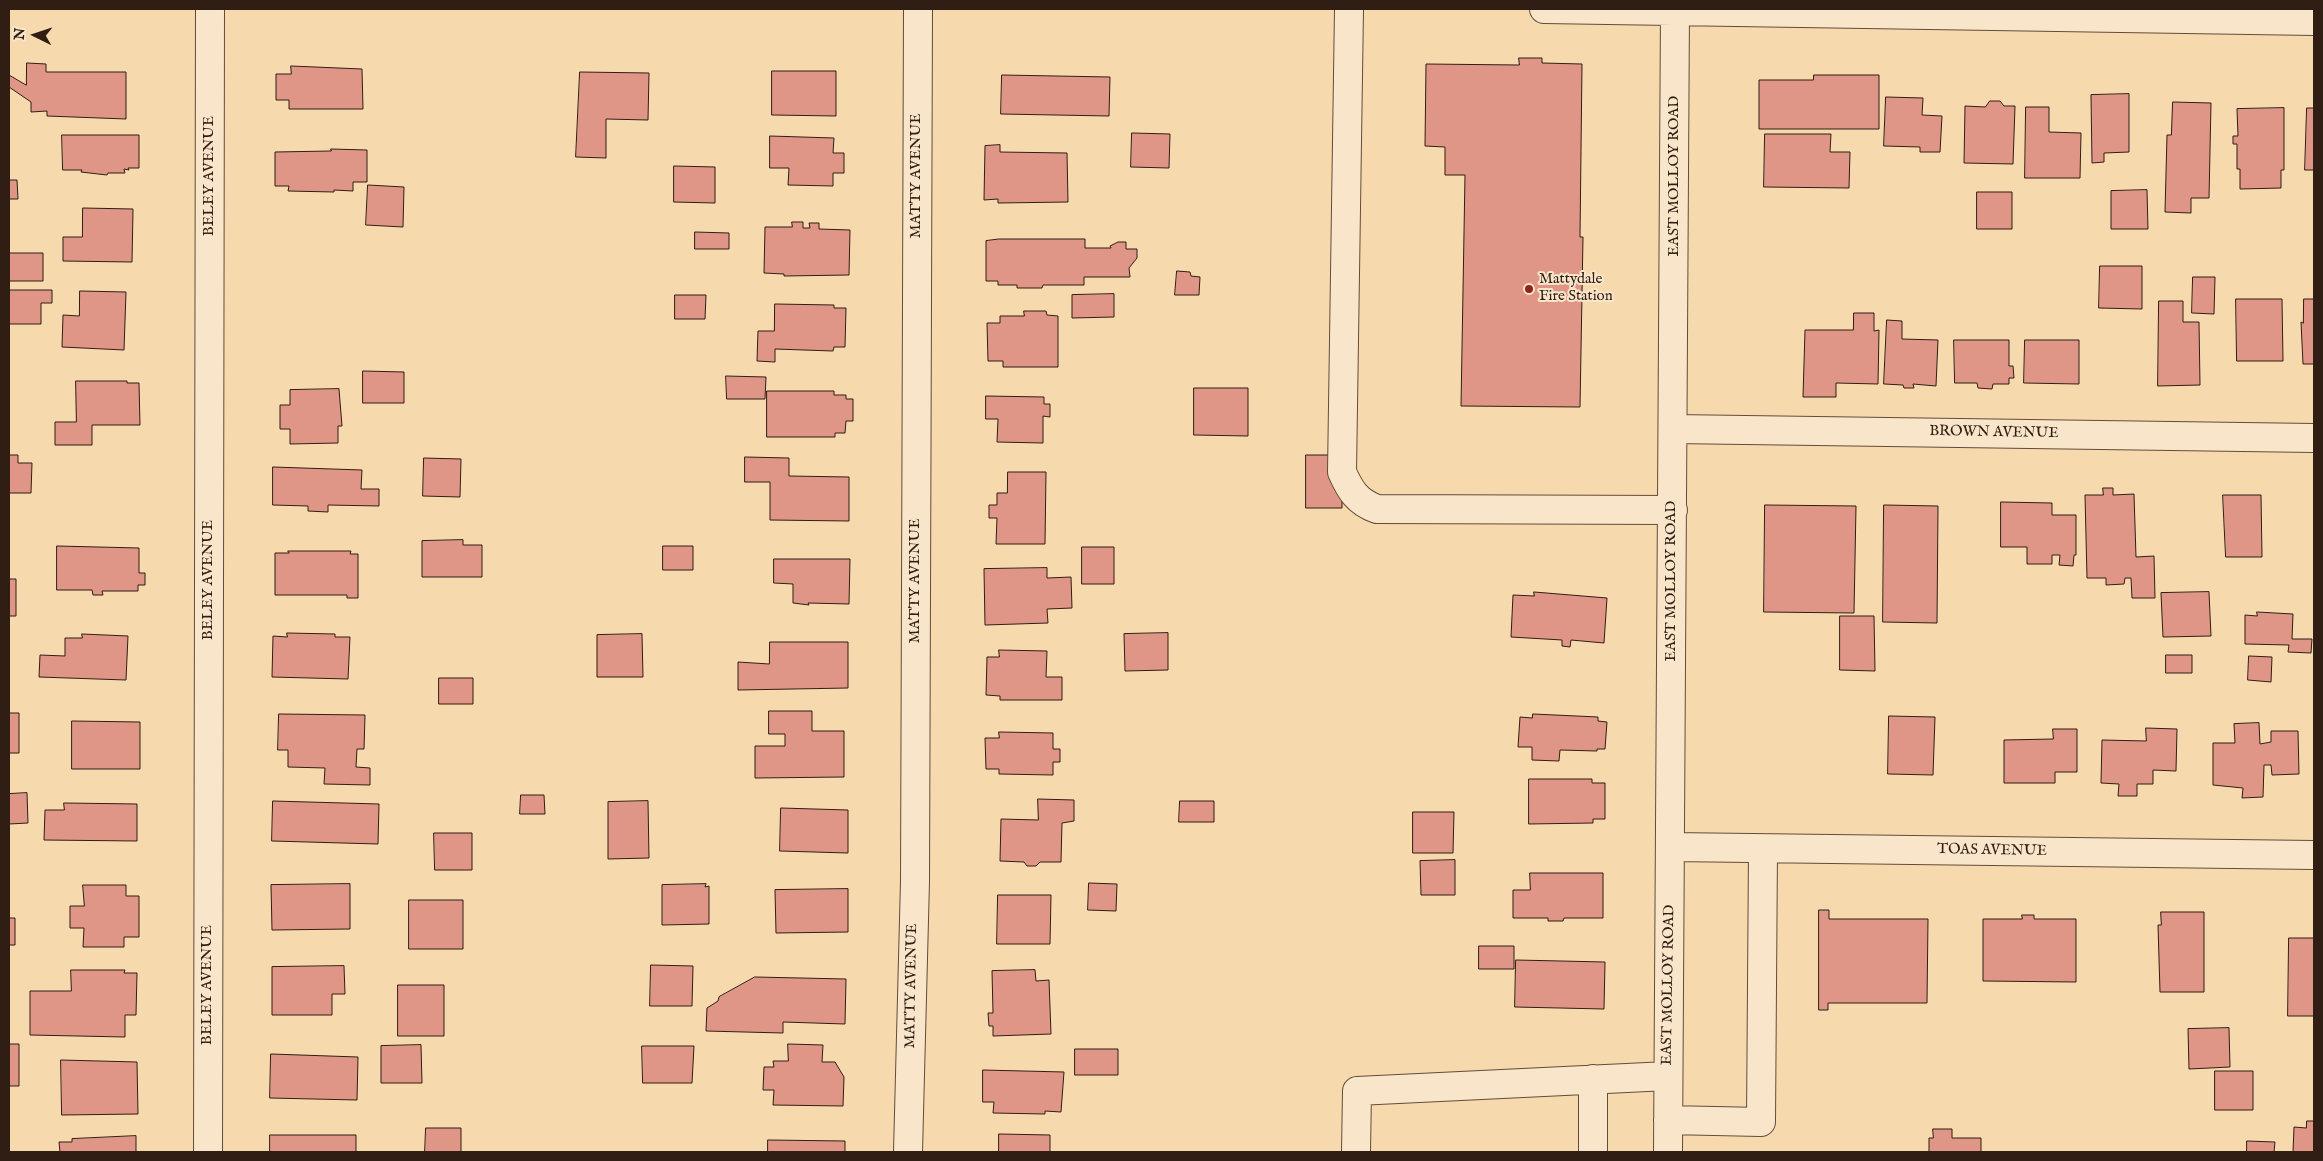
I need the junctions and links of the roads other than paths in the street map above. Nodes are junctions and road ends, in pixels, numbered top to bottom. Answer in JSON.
{"nodes":[{"id":1,"x":210,"y":9,"type":"edge"},
{"id":2,"x":918,"y":9,"type":"edge"},
{"id":3,"x":1349,"y":9,"type":"edge"},
{"id":4,"x":1544,"y":9,"type":"edge"},
{"id":5,"x":1675,"y":10,"type":"edge"},
{"id":6,"x":2314,"y":21,"type":"edge"},
{"id":7,"x":1674,"y":429,"type":"junction"},
{"id":8,"x":2314,"y":438,"type":"edge"},
{"id":9,"x":1673,"y":510,"type":"junction"},
{"id":10,"x":1671,"y":847,"type":"junction"},
{"id":11,"x":1764,"y":848,"type":"junction"},
{"id":12,"x":2314,"y":855,"type":"edge"},
{"id":13,"x":1668,"y":1076,"type":"junction"},
{"id":14,"x":1593,"y":1079,"type":"junction"},
{"id":15,"x":1668,"y":1120,"type":"junction"},
{"id":16,"x":208,"y":1152,"type":"edge"},
{"id":17,"x":908,"y":1152,"type":"edge"},
{"id":18,"x":1356,"y":1152,"type":"edge"},
{"id":19,"x":1593,"y":1152,"type":"edge"},
{"id":20,"x":1668,"y":1152,"type":"edge"}],
"edges":[{"from":1,"to":16,"type":"street","name":"BELEY AVENUE"},
{"from":2,"to":17,"type":"street","name":"MATTY AVENUE"},
{"from":3,"to":9,"type":"street"},
{"from":4,"to":5,"type":"street"},
{"from":5,"to":6,"type":"street"},
{"from":5,"to":7,"type":"street","name":"EAST MOLLOY ROAD"},
{"from":7,"to":8,"type":"street","name":"BROWN AVENUE"},
{"from":7,"to":9,"type":"street","name":"EAST MOLLOY ROAD"},
{"from":9,"to":10,"type":"street","name":"EAST MOLLOY ROAD"},
{"from":10,"to":11,"type":"street","name":"TOAS AVENUE"},
{"from":10,"to":13,"type":"street","name":"EAST MOLLOY ROAD"},
{"from":11,"to":12,"type":"street","name":"TOAS AVENUE"},
{"from":11,"to":15,"type":"street"},
{"from":13,"to":14,"type":"street"},
{"from":13,"to":15,"type":"street","name":"EAST MOLLOY ROAD"},
{"from":14,"to":18,"type":"street"},
{"from":14,"to":19,"type":"street"},
{"from":15,"to":20,"type":"street","name":"EAST MOLLOY ROAD"}]}
